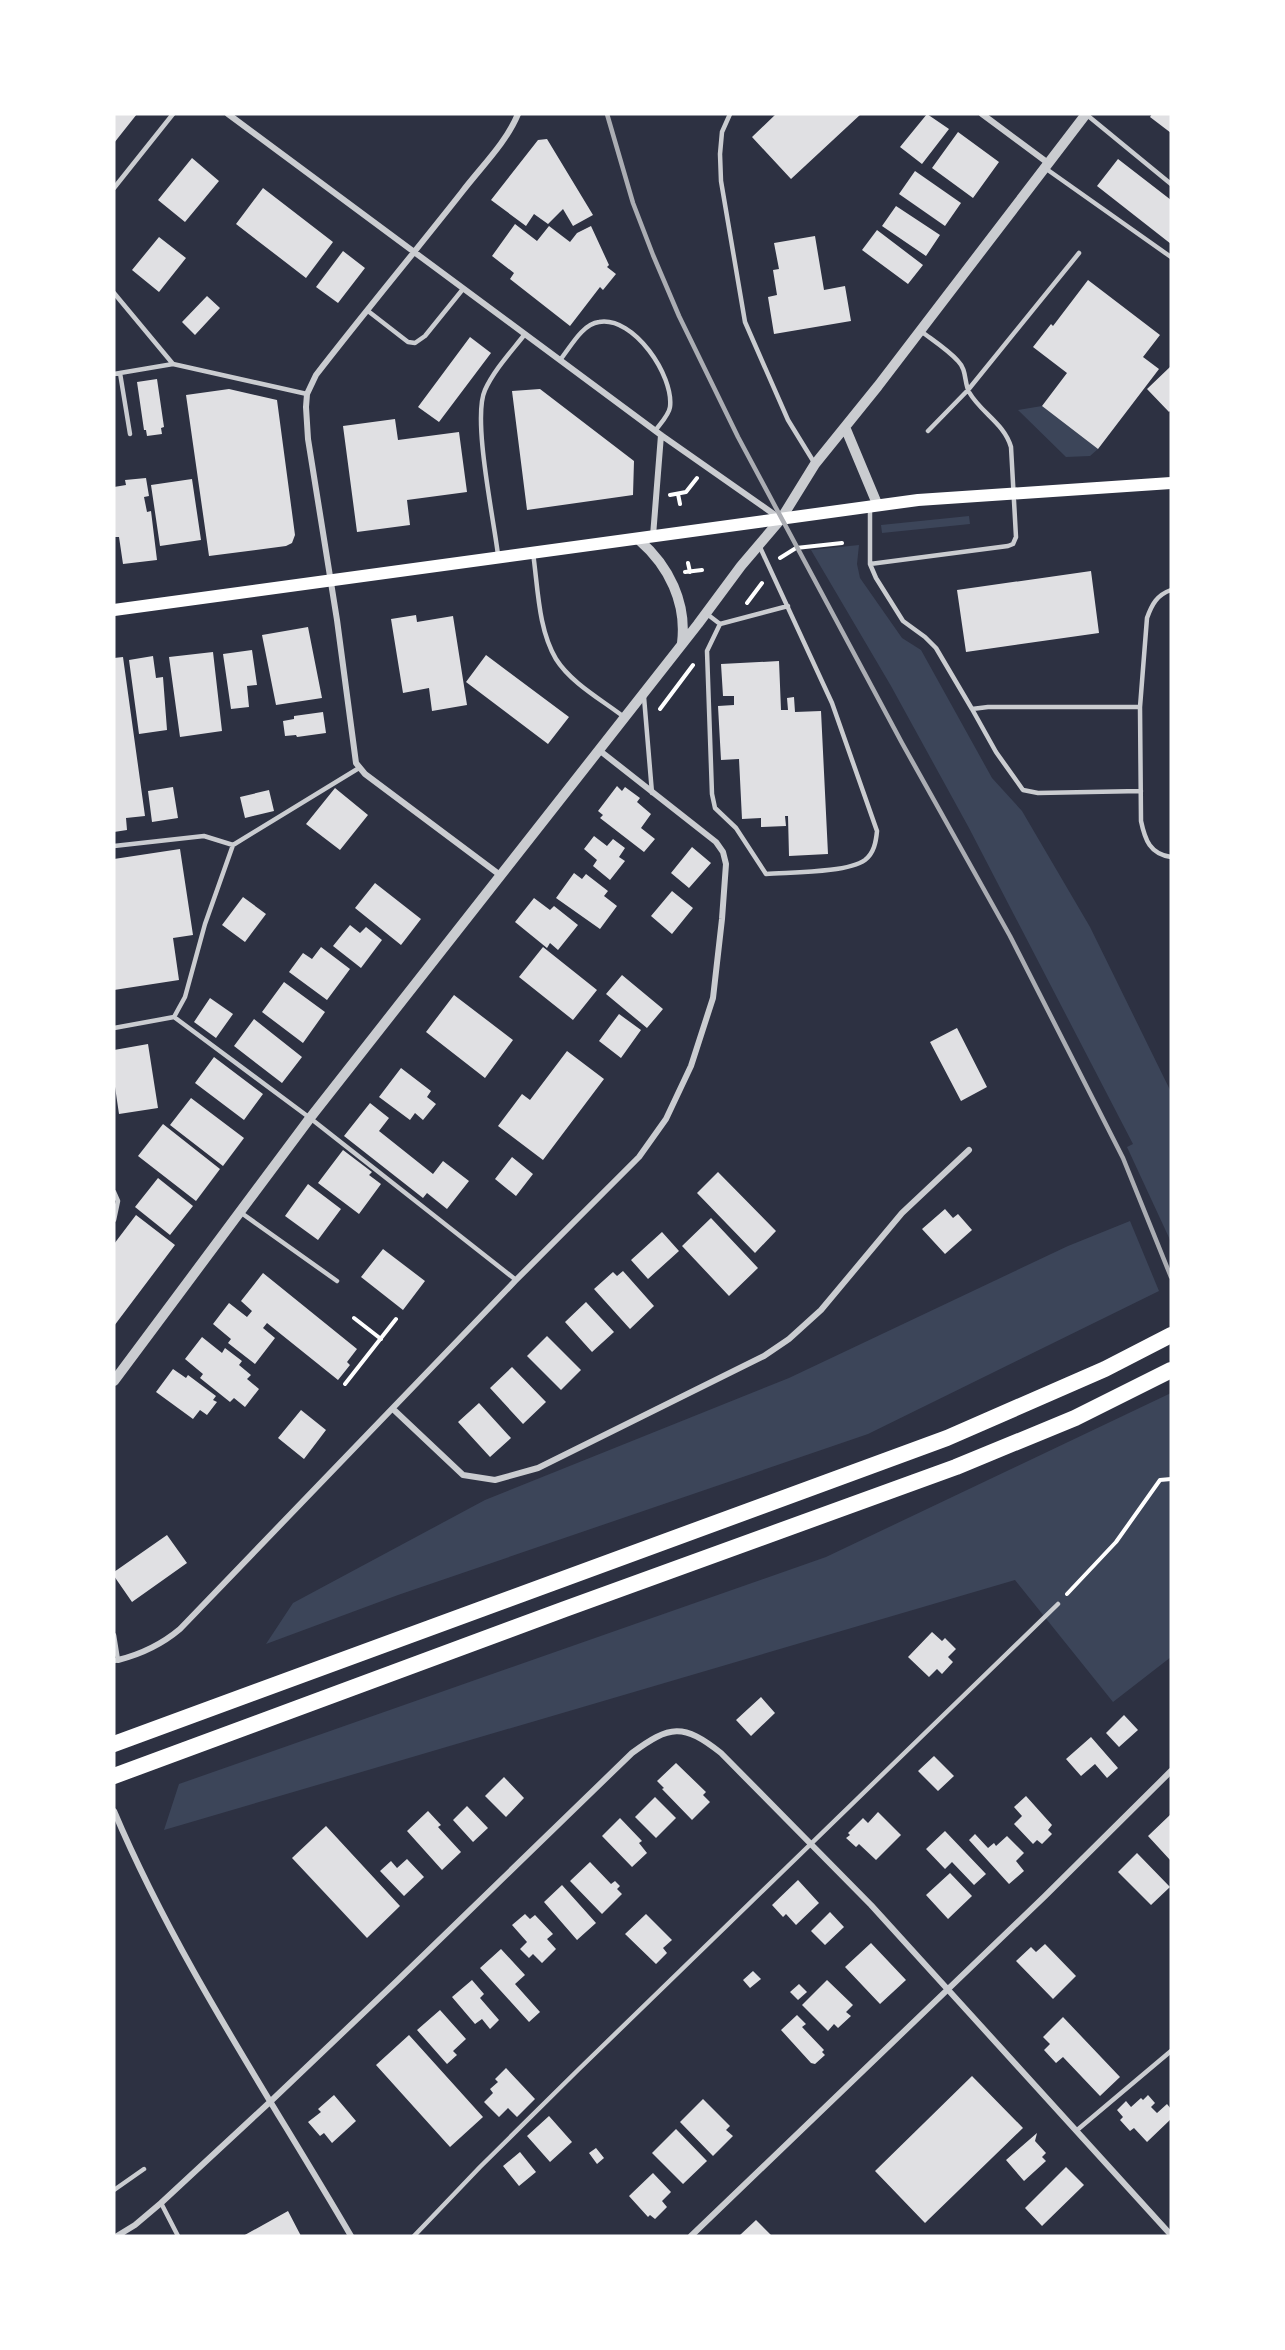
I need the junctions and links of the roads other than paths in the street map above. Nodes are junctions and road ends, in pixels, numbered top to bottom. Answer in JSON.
{"nodes":[{"id":1,"x":173,"y":114,"type":"edge"},
{"id":2,"x":228,"y":114,"type":"edge"},
{"id":3,"x":518,"y":114,"type":"edge"},
{"id":4,"x":730,"y":114,"type":"edge"},
{"id":5,"x":982,"y":114,"type":"edge"},
{"id":6,"x":1086,"y":114,"type":"edge"},
{"id":7,"x":1047,"y":165,"type":"junction"},
{"id":8,"x":1171,"y":184,"type":"edge"},
{"id":9,"x":114,"y":188,"type":"edge"},
{"id":10,"x":416,"y":253,"type":"junction"},
{"id":11,"x":1078,"y":253,"type":"dead end"},
{"id":12,"x":1171,"y":257,"type":"edge"},
{"id":13,"x":463,"y":289,"type":"junction"},
{"id":14,"x":114,"y":293,"type":"edge"},
{"id":15,"x":368,"y":311,"type":"junction"},
{"id":16,"x":920,"y":330,"type":"junction"},
{"id":17,"x":525,"y":334,"type":"junction"},
{"id":18,"x":560,"y":360,"type":"junction"},
{"id":19,"x":173,"y":364,"type":"junction"},
{"id":20,"x":117,"y":374,"type":"edge"},
{"id":21,"x":968,"y":390,"type":"junction"},
{"id":22,"x":307,"y":394,"type":"junction"},
{"id":23,"x":845,"y":427,"type":"junction"},
{"id":24,"x":928,"y":431,"type":"dead end"},
{"id":25,"x":658,"y":433,"type":"junction"},
{"id":26,"x":130,"y":434,"type":"dead end"},
{"id":27,"x":815,"y":464,"type":"junction"},
{"id":28,"x":1171,"y":483,"type":"edge"},
{"id":29,"x":1014,"y":493,"type":"junction"},
{"id":30,"x":874,"y":506,"type":"junction"},
{"id":31,"x":781,"y":519,"type":"junction"},
{"id":32,"x":653,"y":537,"type":"junction"},
{"id":33,"x":639,"y":540,"type":"junction"},
{"id":34,"x":759,"y":545,"type":"junction"},
{"id":35,"x":533,"y":553,"type":"junction"},
{"id":36,"x":499,"y":558,"type":"junction"},
{"id":37,"x":870,"y":564,"type":"junction"},
{"id":38,"x":331,"y":581,"type":"junction"},
{"id":39,"x":1171,"y":590,"type":"edge"},
{"id":40,"x":788,"y":606,"type":"junction"},
{"id":41,"x":114,"y":610,"type":"edge"},
{"id":42,"x":706,"y":613,"type":"junction"},
{"id":43,"x":720,"y":624,"type":"junction"},
{"id":44,"x":682,"y":644,"type":"junction"},
{"id":45,"x":644,"y":692,"type":"junction"},
{"id":46,"x":1140,"y":707,"type":"junction"},
{"id":47,"x":972,"y":709,"type":"junction"},
{"id":48,"x":624,"y":717,"type":"junction"},
{"id":49,"x":599,"y":750,"type":"junction"},
{"id":50,"x":359,"y":768,"type":"junction"},
{"id":51,"x":1141,"y":792,"type":"junction"},
{"id":52,"x":652,"y":793,"type":"junction"},
{"id":53,"x":233,"y":845,"type":"junction"},
{"id":54,"x":114,"y":846,"type":"edge"},
{"id":55,"x":1171,"y":857,"type":"edge"},
{"id":56,"x":500,"y":875,"type":"junction"},
{"id":57,"x":174,"y":1017,"type":"junction"},
{"id":58,"x":114,"y":1028,"type":"edge"},
{"id":59,"x":310,"y":1118,"type":"junction"},
{"id":60,"x":969,"y":1149,"type":"dead end"},
{"id":61,"x":114,"y":1192,"type":"edge"},
{"id":62,"x":240,"y":1212,"type":"junction"},
{"id":63,"x":114,"y":1220,"type":"edge"},
{"id":64,"x":516,"y":1280,"type":"junction"},
{"id":65,"x":337,"y":1281,"type":"dead end"},
{"id":66,"x":1171,"y":1335,"type":"edge"},
{"id":67,"x":1171,"y":1370,"type":"edge"},
{"id":68,"x":114,"y":1381,"type":"edge"},
{"id":69,"x":393,"y":1409,"type":"junction"},
{"id":70,"x":1058,"y":1604,"type":"road end"},
{"id":71,"x":114,"y":1635,"type":"edge"},
{"id":72,"x":116,"y":1660,"type":"edge"},
{"id":73,"x":114,"y":1744,"type":"edge"},
{"id":74,"x":1171,"y":1772,"type":"edge"},
{"id":75,"x":114,"y":1776,"type":"edge"},
{"id":76,"x":114,"y":1811,"type":"edge"},
{"id":77,"x":812,"y":1844,"type":"junction"},
{"id":78,"x":946,"y":1990,"type":"junction"},
{"id":79,"x":1171,"y":2051,"type":"edge"},
{"id":80,"x":271,"y":2101,"type":"junction"},
{"id":81,"x":1076,"y":2131,"type":"junction"},
{"id":82,"x":144,"y":2169,"type":"dead end"},
{"id":83,"x":114,"y":2190,"type":"edge"},
{"id":84,"x":161,"y":2203,"type":"junction"},
{"id":85,"x":1171,"y":2235,"type":"edge"},
{"id":86,"x":117,"y":2236,"type":"edge"},
{"id":87,"x":178,"y":2236,"type":"edge"},
{"id":88,"x":351,"y":2236,"type":"edge"},
{"id":89,"x":414,"y":2236,"type":"edge"},
{"id":90,"x":691,"y":2236,"type":"edge"}],
"edges":[{"from":1,"to":9,"type":"lane"},
{"from":2,"to":10,"type":"street"},
{"from":3,"to":10,"type":"street"},
{"from":4,"to":27,"type":"lane"},
{"from":5,"to":7,"type":"street"},
{"from":6,"to":7,"type":"street"},
{"from":6,"to":8,"type":"lane"},
{"from":7,"to":12,"type":"lane"},
{"from":7,"to":16,"type":"street"},
{"from":10,"to":13,"type":"street"},
{"from":10,"to":15,"type":"street"},
{"from":11,"to":21,"type":"lane"},
{"from":13,"to":15,"type":"lane"},
{"from":13,"to":17,"type":"street"},
{"from":14,"to":19,"type":"lane"},
{"from":15,"to":22,"type":"street"},
{"from":16,"to":21,"type":"lane"},
{"from":16,"to":23,"type":"street"},
{"from":17,"to":18,"type":"street"},
{"from":17,"to":36,"type":"lane"},
{"from":18,"to":25,"type":"street"},
{"from":18,"to":25,"type":"lane"},
{"from":19,"to":20,"type":"lane"},
{"from":19,"to":22,"type":"lane"},
{"from":20,"to":26,"type":"lane"},
{"from":21,"to":24,"type":"lane"},
{"from":21,"to":29,"type":"lane"},
{"from":22,"to":38,"type":"street"},
{"from":23,"to":27,"type":"street"},
{"from":23,"to":30,"type":"street"},
{"from":25,"to":31,"type":"street"},
{"from":25,"to":32,"type":"street"},
{"from":27,"to":31,"type":"street"},
{"from":28,"to":29,"type":"main road"},
{"from":29,"to":30,"type":"main road"},
{"from":29,"to":37,"type":"lane"},
{"from":30,"to":31,"type":"main road"},
{"from":30,"to":37,"type":"lane"},
{"from":31,"to":32,"type":"main road"},
{"from":31,"to":34,"type":"street"},
{"from":32,"to":33,"type":"main road"},
{"from":33,"to":35,"type":"main road"},
{"from":33,"to":44,"type":"street"},
{"from":34,"to":40,"type":"lane"},
{"from":34,"to":42,"type":"street"},
{"from":35,"to":36,"type":"main road"},
{"from":35,"to":48,"type":"lane"},
{"from":36,"to":38,"type":"main road"},
{"from":37,"to":47,"type":"lane"},
{"from":38,"to":41,"type":"main road"},
{"from":38,"to":50,"type":"street"},
{"from":39,"to":46,"type":"lane"},
{"from":40,"to":43,"type":"lane"},
{"from":40,"to":43,"type":"lane"},
{"from":42,"to":43,"type":"lane"},
{"from":42,"to":44,"type":"street"},
{"from":44,"to":45,"type":"street"},
{"from":45,"to":48,"type":"street"},
{"from":45,"to":52,"type":"lane"},
{"from":46,"to":47,"type":"lane"},
{"from":46,"to":51,"type":"lane"},
{"from":47,"to":51,"type":"lane"},
{"from":48,"to":49,"type":"street"},
{"from":49,"to":52,"type":"street"},
{"from":49,"to":56,"type":"street"},
{"from":50,"to":53,"type":"lane"},
{"from":50,"to":56,"type":"street"},
{"from":51,"to":55,"type":"lane"},
{"from":52,"to":64,"type":"street"},
{"from":53,"to":54,"type":"lane"},
{"from":53,"to":57,"type":"lane"},
{"from":56,"to":59,"type":"street"},
{"from":57,"to":58,"type":"lane"},
{"from":57,"to":59,"type":"lane"},
{"from":59,"to":62,"type":"street"},
{"from":59,"to":64,"type":"lane"},
{"from":60,"to":69,"type":"street"},
{"from":61,"to":63,"type":"lane"},
{"from":62,"to":65,"type":"lane"},
{"from":62,"to":68,"type":"street"},
{"from":64,"to":69,"type":"street"},
{"from":66,"to":73,"type":"highway"},
{"from":67,"to":75,"type":"highway"},
{"from":69,"to":72,"type":"street"},
{"from":70,"to":77,"type":"lane"},
{"from":71,"to":72,"type":"lane"},
{"from":74,"to":78,"type":"street"},
{"from":76,"to":80,"type":"street"},
{"from":77,"to":78,"type":"street"},
{"from":77,"to":80,"type":"street"},
{"from":77,"to":89,"type":"lane"},
{"from":78,"to":81,"type":"street"},
{"from":78,"to":90,"type":"street"},
{"from":79,"to":81,"type":"lane"},
{"from":80,"to":84,"type":"street"},
{"from":80,"to":88,"type":"street"},
{"from":81,"to":85,"type":"street"},
{"from":82,"to":83,"type":"lane"},
{"from":84,"to":86,"type":"street"},
{"from":84,"to":87,"type":"lane"}]}
